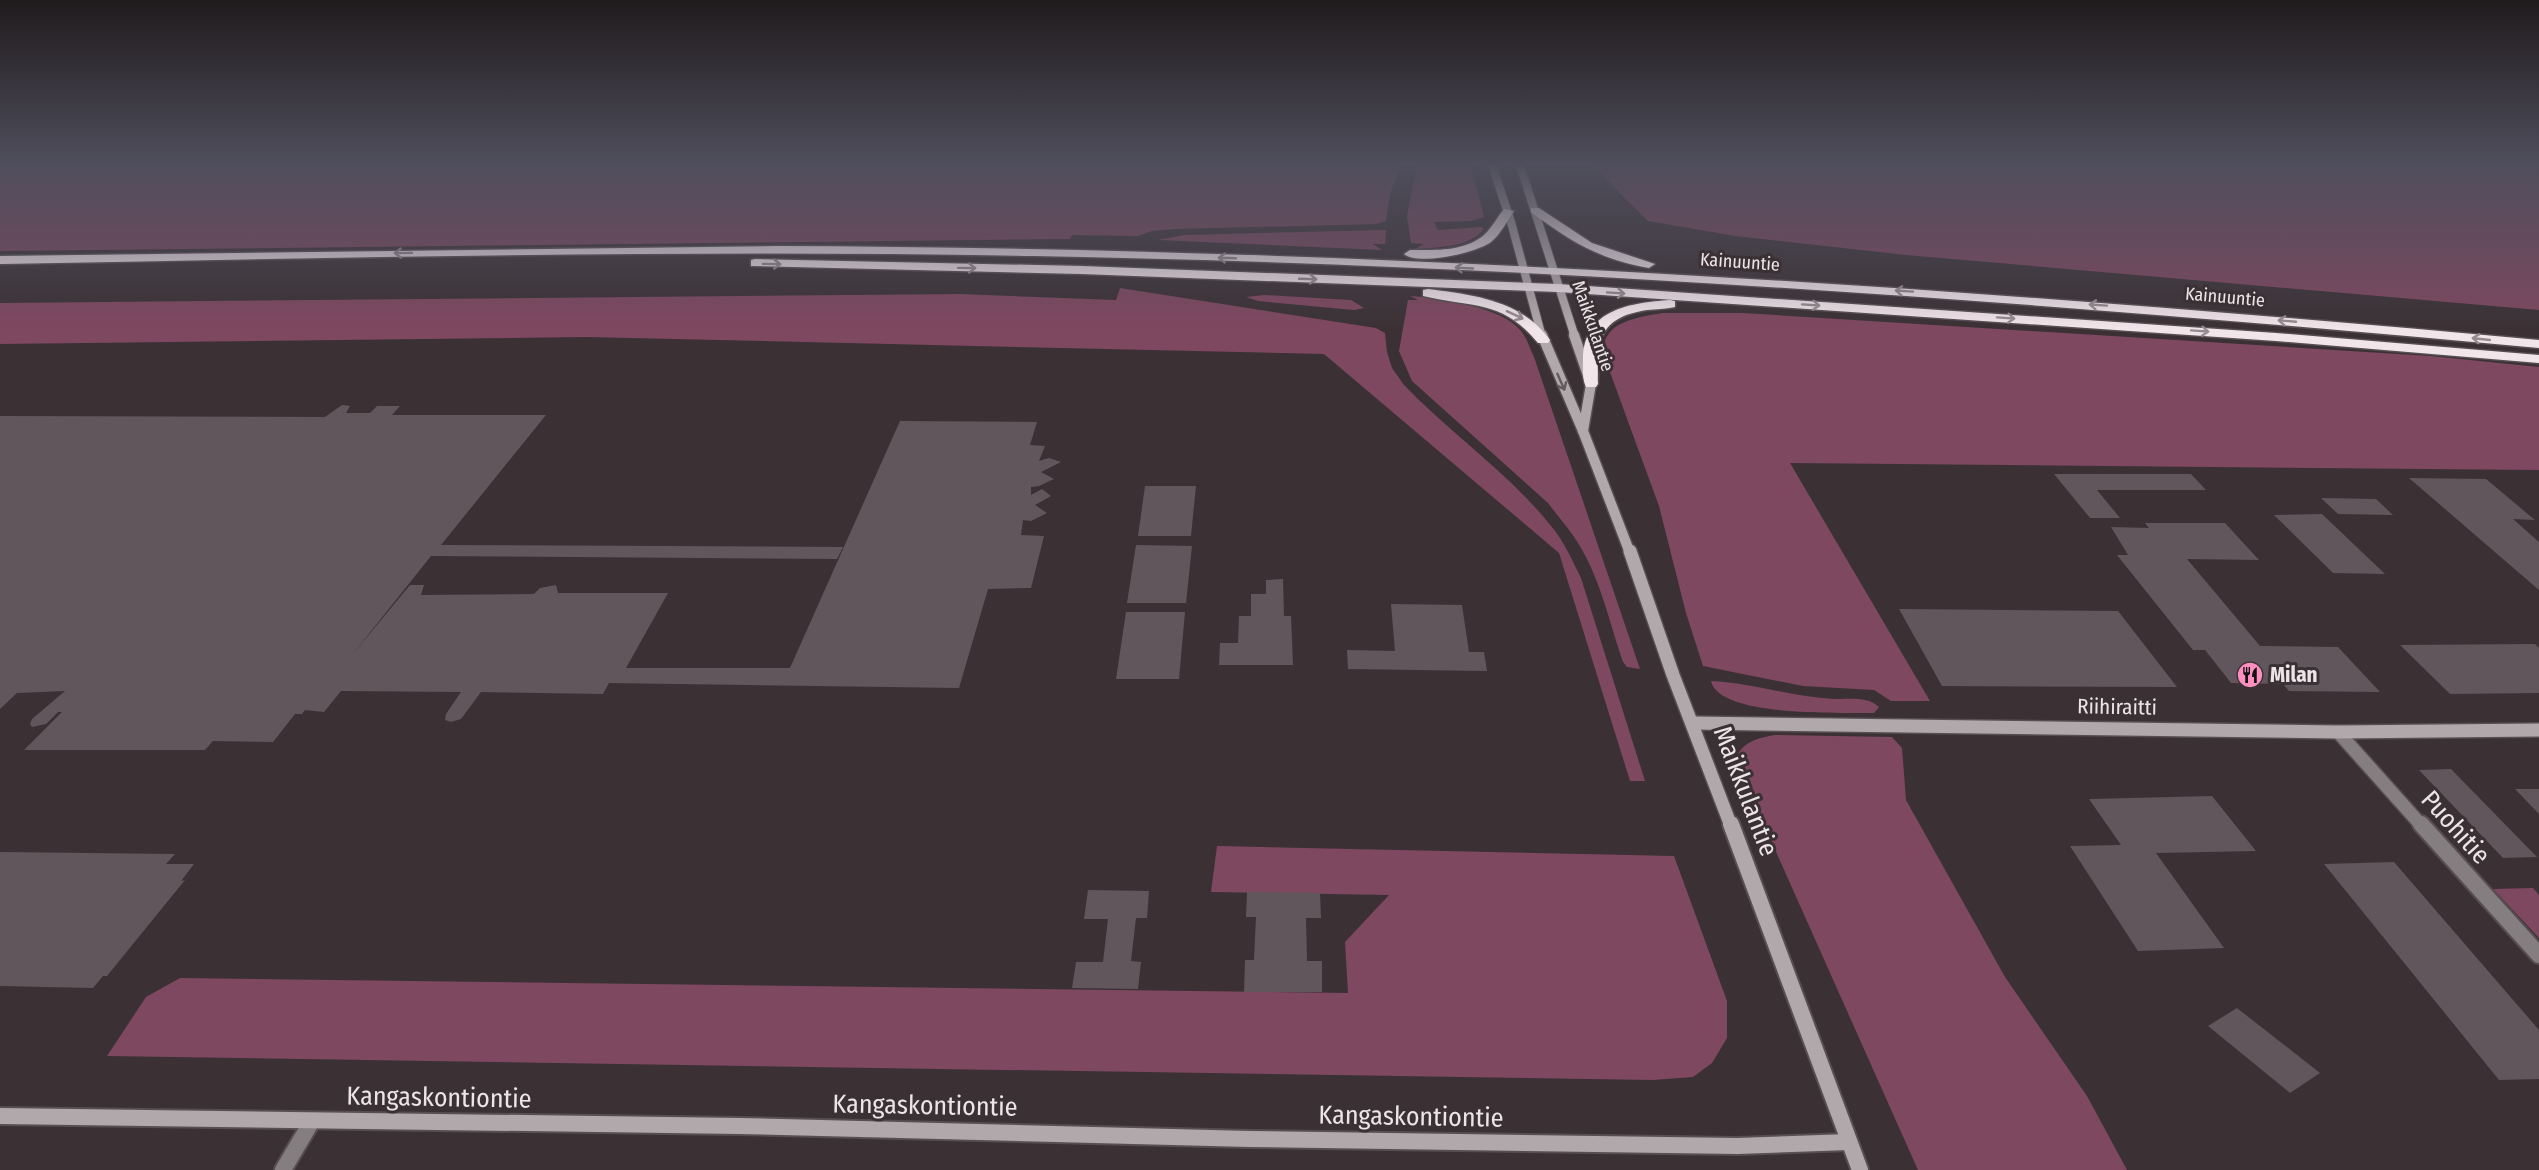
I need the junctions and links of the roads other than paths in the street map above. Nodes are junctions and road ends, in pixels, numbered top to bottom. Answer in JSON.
{"nodes":[{"id":1,"x":1502,"y":220,"type":"edge"},
{"id":2,"x":1510,"y":220,"type":"edge"},
{"id":3,"x":1538,"y":220,"type":"edge"},
{"id":4,"x":1547,"y":220,"type":"edge"},
{"id":5,"x":1259,"y":258,"type":"junction"},
{"id":6,"x":0,"y":260,"type":"edge"},
{"id":7,"x":0,"y":270,"type":"edge"},
{"id":8,"x":1523,"y":270,"type":"junction"},
{"id":9,"x":1552,"y":271,"type":"junction"},
{"id":10,"x":1725,"y":278,"type":"junction"},
{"id":11,"x":1335,"y":280,"type":"junction"},
{"id":12,"x":1528,"y":287,"type":"junction"},
{"id":13,"x":1558,"y":288,"type":"junction"},
{"id":14,"x":1744,"y":300,"type":"junction"},
{"id":15,"x":1543,"y":340,"type":"junction"},
{"id":16,"x":2539,"y":344,"type":"edge"},
{"id":17,"x":2539,"y":359,"type":"edge"},
{"id":18,"x":1591,"y":384,"type":"junction"},
{"id":19,"x":1583,"y":431,"type":"junction"},
{"id":20,"x":1693,"y":723,"type":"junction"},
{"id":21,"x":2539,"y":730,"type":"edge"},
{"id":22,"x":2338,"y":732,"type":"junction"},
{"id":23,"x":2539,"y":955,"type":"edge"},
{"id":24,"x":0,"y":1116,"type":"edge"},
{"id":25,"x":312,"y":1121,"type":"junction"},
{"id":26,"x":1849,"y":1142,"type":"junction"},
{"id":27,"x":283,"y":1170,"type":"edge"},
{"id":28,"x":1860,"y":1170,"type":"edge"}],
"edges":[{"from":1,"to":5,"type":"highway"},
{"from":2,"to":8,"type":"main road","name":"Maikkulantie"},
{"from":3,"to":9,"type":"main road","name":"Maikkulantie"},
{"from":4,"to":10,"type":"highway"},
{"from":5,"to":6,"type":"highway","name":"Kainuuntie","one_way":true},
{"from":8,"to":5,"type":"highway","name":"Kainuuntie","one_way":true},
{"from":7,"to":11,"type":"highway","name":"Kainuuntie","one_way":true},
{"from":8,"to":9,"type":"highway","name":"Kainuuntie"},
{"from":8,"to":12,"type":"main road","name":"Maikkulantie"},
{"from":9,"to":10,"type":"highway","name":"Kainuuntie"},
{"from":9,"to":13,"type":"main road","name":"Maikkulantie"},
{"from":16,"to":10,"type":"highway","name":"Kainuuntie","one_way":true},
{"from":11,"to":12,"type":"highway","name":"Kainuuntie"},
{"from":11,"to":15,"type":"highway","one_way":true},
{"from":12,"to":13,"type":"highway","name":"Kainuuntie"},
{"from":12,"to":15,"type":"main road","name":"Maikkulantie"},
{"from":13,"to":14,"type":"highway","name":"Kainuuntie","one_way":true},
{"from":13,"to":18,"type":"main road","name":"Maikkulantie"},
{"from":14,"to":17,"type":"highway","name":"Kainuuntie","one_way":true},
{"from":14,"to":18,"type":"highway"},
{"from":15,"to":19,"type":"main road","name":"Maikkulantie","one_way":true},
{"from":18,"to":19,"type":"main road","name":"Maikkulantie"},
{"from":19,"to":20,"type":"main road","name":"Maikkulantie"},
{"from":20,"to":22,"type":"main road","name":"Riihiraitti"},
{"from":20,"to":26,"type":"main road","name":"Maikkulantie"},
{"from":21,"to":22,"type":"main road","name":"Riihiraitti"},
{"from":22,"to":23,"type":"street","name":"Puohitie"},
{"from":24,"to":25,"type":"main road","name":"Kangaskontiontie"},
{"from":25,"to":26,"type":"main road","name":"Kangaskontiontie"},
{"from":25,"to":27,"type":"street"},
{"from":26,"to":28,"type":"main road","name":"Maikkulantie"}]}
